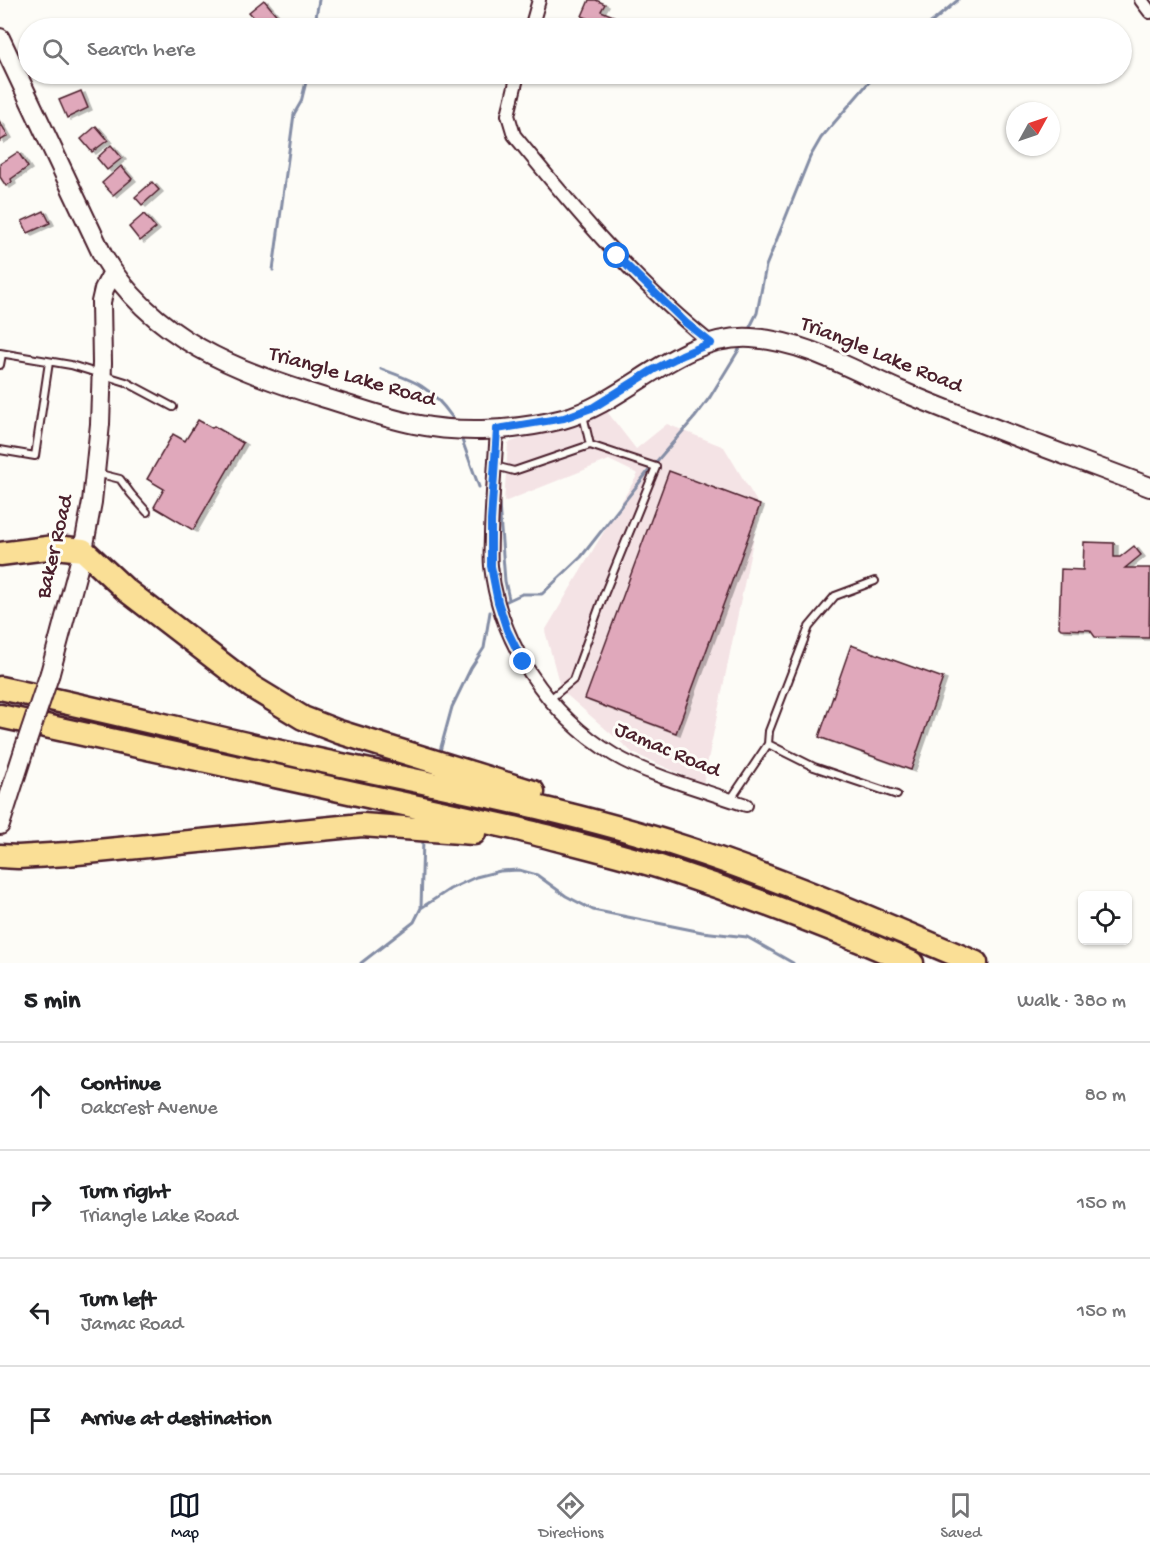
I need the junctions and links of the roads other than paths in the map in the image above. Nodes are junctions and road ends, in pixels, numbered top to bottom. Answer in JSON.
{"nodes":[{"id":1,"x":539,"y":0,"type":"edge"},
{"id":2,"x":1141,"y":0,"type":"edge"},
{"id":3,"x":1150,"y":12,"type":"edge"},
{"id":4,"x":534,"y":18,"type":"edge"},
{"id":5,"x":0,"y":38,"type":"edge"},
{"id":6,"x":18,"y":76,"type":"edge"},
{"id":7,"x":22,"y":84,"type":"edge"},
{"id":8,"x":516,"y":84,"type":"edge"},
{"id":9,"x":112,"y":272,"type":"junction"},
{"id":10,"x":711,"y":343,"type":"junction"},
{"id":11,"x":1,"y":354,"type":"edge"},
{"id":12,"x":49,"y":362,"type":"junction"},
{"id":13,"x":0,"y":365,"type":"edge"},
{"id":14,"x":102,"y":375,"type":"junction"},
{"id":15,"x":173,"y":407,"type":"dead end"},
{"id":16,"x":582,"y":411,"type":"junction"},
{"id":17,"x":497,"y":429,"type":"junction"},
{"id":18,"x":590,"y":445,"type":"junction"},
{"id":19,"x":0,"y":450,"type":"edge"},
{"id":20,"x":495,"y":466,"type":"junction"},
{"id":21,"x":96,"y":472,"type":"junction"},
{"id":22,"x":1150,"y":487,"type":"edge"},
{"id":23,"x":147,"y":512,"type":"dead end"},
{"id":24,"x":83,"y":550,"type":"junction"},
{"id":25,"x":0,"y":554,"type":"edge"},
{"id":26,"x":875,"y":581,"type":"dead end"},
{"id":27,"x":0,"y":688,"type":"edge"},
{"id":28,"x":550,"y":699,"type":"junction"},
{"id":29,"x":0,"y":716,"type":"edge"},
{"id":30,"x":768,"y":744,"type":"junction"},
{"id":31,"x":897,"y":795,"type":"dead end"},
{"id":32,"x":730,"y":800,"type":"junction"},
{"id":33,"x":746,"y":805,"type":"dead end"},
{"id":34,"x":0,"y":825,"type":"edge"},
{"id":35,"x":634,"y":832,"type":"junction"},
{"id":36,"x":578,"y":844,"type":"junction"},
{"id":37,"x":0,"y":856,"type":"edge"},
{"id":38,"x":912,"y":963,"type":"edge"},
{"id":39,"x":976,"y":963,"type":"edge"}],
"edges":[{"from":1,"to":4,"type":"street"},
{"from":2,"to":3,"type":"street"},
{"from":5,"to":6,"type":"street","name":"Triangle Lake Road"},
{"from":7,"to":9,"type":"street","name":"Triangle Lake Road"},
{"from":8,"to":10,"type":"street"},
{"from":9,"to":14,"type":"street","name":"Baker Road"},
{"from":9,"to":17,"type":"street","name":"Triangle Lake Road"},
{"from":10,"to":16,"type":"street","name":"Triangle Lake Road"},
{"from":10,"to":22,"type":"street","name":"Triangle Lake Road"},
{"from":11,"to":12,"type":"lane"},
{"from":11,"to":13,"type":"lane"},
{"from":12,"to":14,"type":"lane"},
{"from":12,"to":19,"type":"lane"},
{"from":14,"to":15,"type":"lane"},
{"from":14,"to":21,"type":"street","name":"Baker Road"},
{"from":16,"to":17,"type":"street","name":"Triangle Lake Road"},
{"from":16,"to":18,"type":"lane"},
{"from":17,"to":20,"type":"street","name":"Jamac Road"},
{"from":18,"to":20,"type":"lane"},
{"from":18,"to":28,"type":"lane"},
{"from":20,"to":28,"type":"street","name":"Jamac Road"},
{"from":21,"to":23,"type":"lane"},
{"from":21,"to":24,"type":"street","name":"Baker Road"},
{"from":24,"to":25,"type":"highway"},
{"from":24,"to":34,"type":"street","name":"Baker Road","bridge":true},
{"from":24,"to":35,"type":"highway"},
{"from":26,"to":30,"type":"lane"},
{"from":27,"to":35,"type":"highway"},
{"from":28,"to":32,"type":"street","name":"Jamac Road"},
{"from":29,"to":36,"type":"highway"},
{"from":30,"to":31,"type":"lane"},
{"from":30,"to":32,"type":"lane"},
{"from":32,"to":33,"type":"street","name":"Jamac Road"},
{"from":35,"to":39,"type":"highway"},
{"from":36,"to":37,"type":"highway"},
{"from":36,"to":38,"type":"highway"}]}
